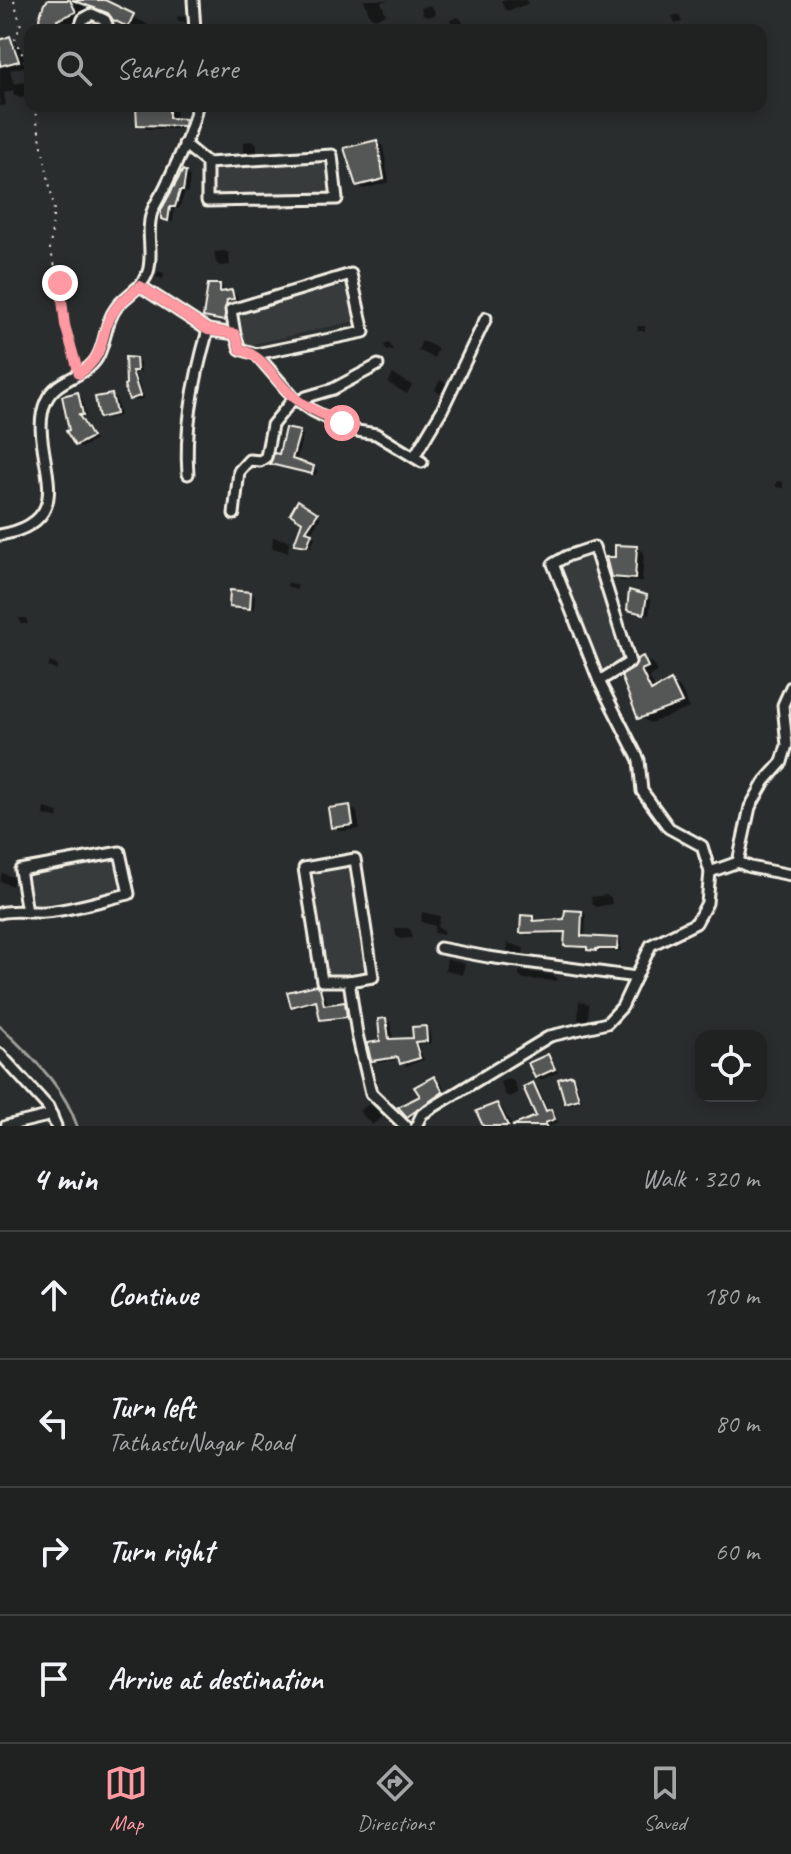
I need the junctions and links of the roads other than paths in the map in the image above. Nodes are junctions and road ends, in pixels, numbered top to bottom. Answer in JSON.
{"nodes":[{"id":1,"x":193,"y":0,"type":"edge"},
{"id":2,"x":81,"y":24,"type":"edge"},
{"id":3,"x":107,"y":24,"type":"edge"},
{"id":4,"x":195,"y":24,"type":"edge"},
{"id":5,"x":195,"y":112,"type":"edge"},
{"id":6,"x":184,"y":144,"type":"junction"},
{"id":7,"x":207,"y":163,"type":"junction"},
{"id":8,"x":140,"y":286,"type":"junction"},
{"id":9,"x":486,"y":318,"type":"dead end"},
{"id":10,"x":208,"y":330,"type":"junction"},
{"id":11,"x":235,"y":334,"type":"junction"},
{"id":12,"x":256,"y":354,"type":"junction"},
{"id":13,"x":378,"y":365,"type":"dead end"},
{"id":14,"x":297,"y":400,"type":"junction"},
{"id":15,"x":188,"y":474,"type":"dead end"},
{"id":16,"x":234,"y":514,"type":"dead end"},
{"id":17,"x":0,"y":535,"type":"edge"},
{"id":18,"x":599,"y":681,"type":"junction"},
{"id":19,"x":791,"y":687,"type":"edge"},
{"id":20,"x":738,"y":862,"type":"junction"},
{"id":21,"x":710,"y":872,"type":"junction"},
{"id":22,"x":791,"y":875,"type":"edge"},
{"id":23,"x":27,"y":912,"type":"junction"},
{"id":24,"x":0,"y":913,"type":"edge"},
{"id":25,"x":440,"y":948,"type":"dead end"},
{"id":26,"x":636,"y":977,"type":"junction"},
{"id":27,"x":349,"y":981,"type":"junction"},
{"id":28,"x":0,"y":1054,"type":"edge"},
{"id":29,"x":52,"y":1115,"type":"junction"},
{"id":30,"x":6,"y":1126,"type":"edge"},
{"id":31,"x":56,"y":1126,"type":"edge"},
{"id":32,"x":405,"y":1126,"type":"edge"},
{"id":33,"x":416,"y":1126,"type":"edge"}],
"edges":[{"from":1,"to":4,"type":"street"},
{"from":2,"to":3,"type":"street"},
{"from":5,"to":6,"type":"street"},
{"from":6,"to":7,"type":"street"},
{"from":6,"to":8,"type":"street"},
{"from":7,"to":7,"type":"street"},
{"from":8,"to":10,"type":"street"},
{"from":8,"to":17,"type":"street"},
{"from":9,"to":14,"type":"street"},
{"from":10,"to":11,"type":"street"},
{"from":10,"to":15,"type":"street"},
{"from":11,"to":12,"type":"street"},
{"from":11,"to":12,"type":"street"},
{"from":12,"to":14,"type":"street"},
{"from":13,"to":14,"type":"street"},
{"from":14,"to":16,"type":"street"},
{"from":18,"to":18,"type":"street"},
{"from":18,"to":21,"type":"street"},
{"from":19,"to":20,"type":"street"},
{"from":20,"to":21,"type":"street"},
{"from":20,"to":22,"type":"street"},
{"from":21,"to":26,"type":"street"},
{"from":23,"to":23,"type":"street"},
{"from":23,"to":24,"type":"street"},
{"from":25,"to":26,"type":"street"},
{"from":26,"to":33,"type":"street"},
{"from":27,"to":27,"type":"street"},
{"from":27,"to":32,"type":"street"},
{"from":28,"to":29,"type":"street"},
{"from":29,"to":30,"type":"street"},
{"from":29,"to":31,"type":"street"}]}
